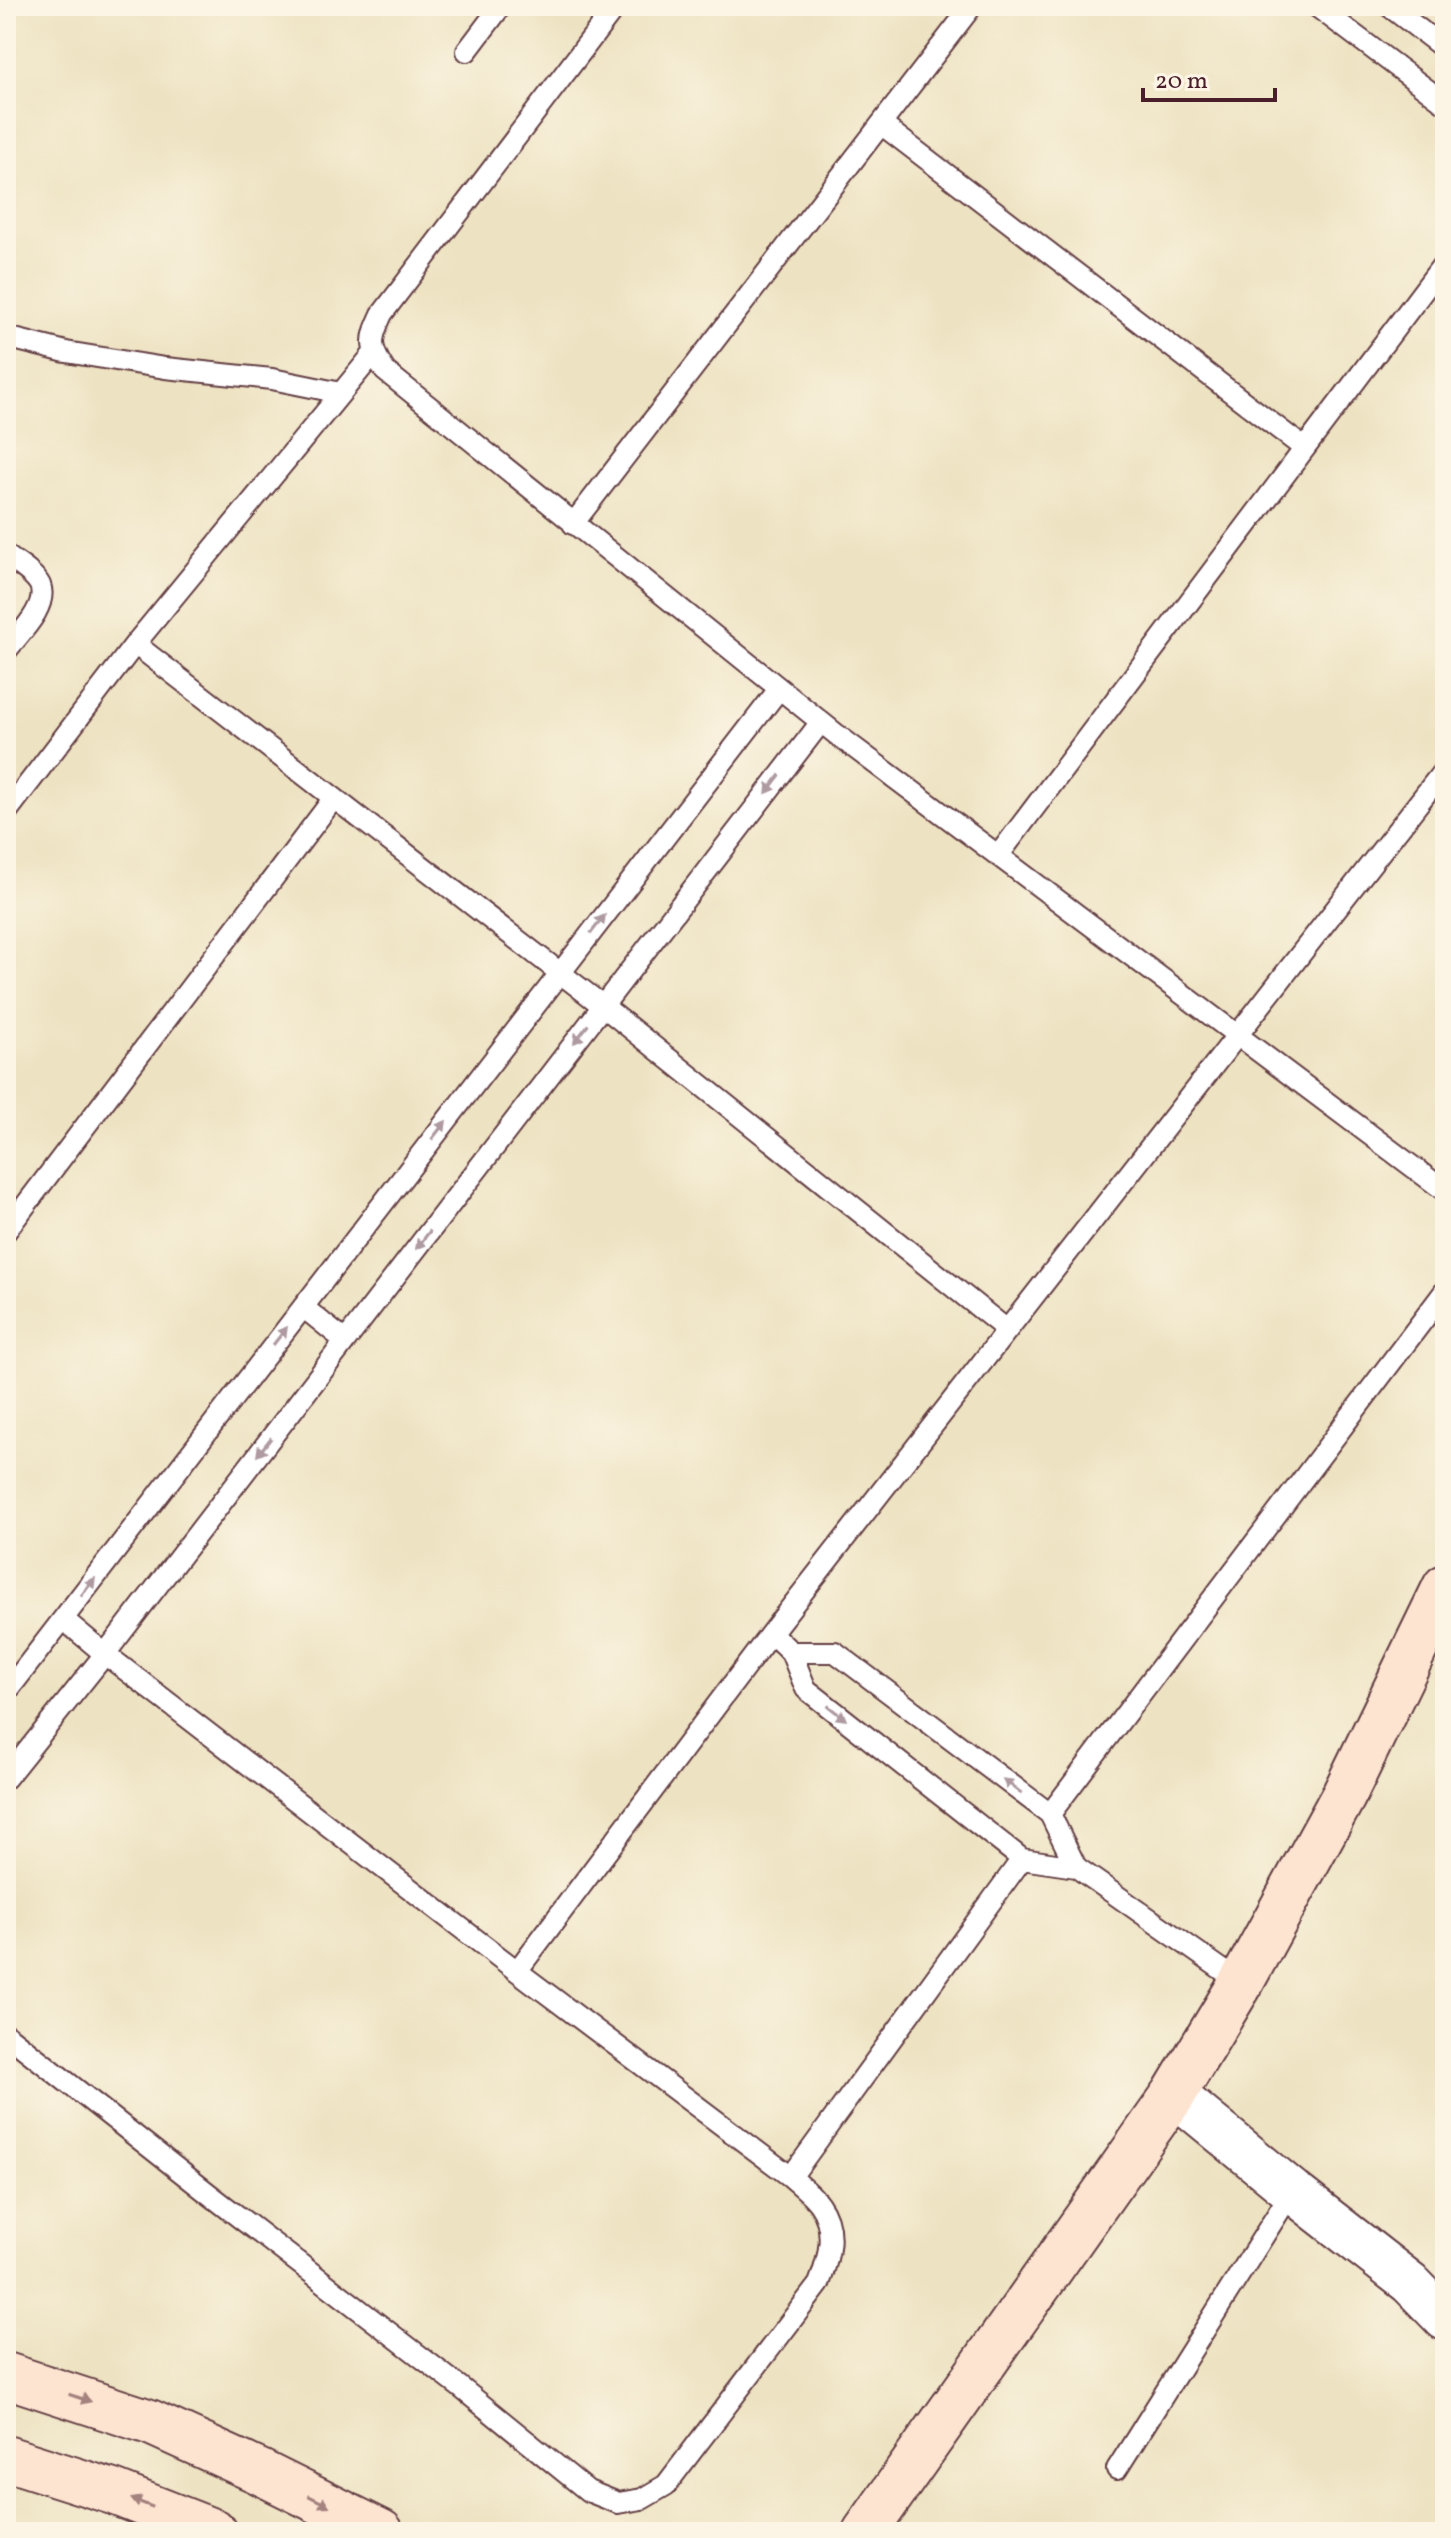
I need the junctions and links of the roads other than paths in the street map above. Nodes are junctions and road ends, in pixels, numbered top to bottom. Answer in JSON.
{"nodes":[{"id":1,"x":501,"y":6,"type":"edge"},
{"id":2,"x":616,"y":6,"type":"edge"},
{"id":3,"x":972,"y":6,"type":"edge"},
{"id":4,"x":1316,"y":6,"type":"edge"},
{"id":5,"x":1389,"y":6,"type":"edge"},
{"id":6,"x":1445,"y":49,"type":"edge"},
{"id":7,"x":467,"y":51,"type":"dead end"},
{"id":8,"x":1445,"y":103,"type":"edge"},
{"id":9,"x":881,"y":124,"type":"junction"},
{"id":10,"x":1445,"y":262,"type":"edge"},
{"id":11,"x":6,"y":337,"type":"edge"},
{"id":12,"x":374,"y":353,"type":"junction"},
{"id":13,"x":341,"y":393,"type":"junction"},
{"id":14,"x":1304,"y":448,"type":"junction"},
{"id":15,"x":573,"y":524,"type":"junction"},
{"id":16,"x":6,"y":555,"type":"edge"},
{"id":17,"x":135,"y":644,"type":"junction"},
{"id":18,"x":6,"y":651,"type":"edge"},
{"id":19,"x":779,"y":689,"type":"junction"},
{"id":20,"x":821,"y":722,"type":"junction"},
{"id":21,"x":1445,"y":769,"type":"edge"},
{"id":22,"x":334,"y":798,"type":"junction"},
{"id":23,"x":6,"y":813,"type":"edge"},
{"id":24,"x":998,"y":856,"type":"junction"},
{"id":25,"x":560,"y":973,"type":"junction"},
{"id":26,"x":603,"y":1006,"type":"junction"},
{"id":27,"x":1237,"y":1036,"type":"junction"},
{"id":28,"x":1445,"y":1191,"type":"edge"},
{"id":29,"x":6,"y":1231,"type":"edge"},
{"id":30,"x":1445,"y":1291,"type":"edge"},
{"id":31,"x":303,"y":1307,"type":"junction"},
{"id":32,"x":1007,"y":1330,"type":"junction"},
{"id":33,"x":345,"y":1341,"type":"junction"},
{"id":34,"x":1445,"y":1587,"type":"edge"},
{"id":35,"x":63,"y":1619,"type":"junction"},
{"id":36,"x":771,"y":1633,"type":"junction"},
{"id":37,"x":791,"y":1652,"type":"junction"},
{"id":38,"x":105,"y":1654,"type":"junction"},
{"id":39,"x":6,"y":1693,"type":"edge"},
{"id":40,"x":6,"y":1778,"type":"edge"},
{"id":41,"x":1050,"y":1814,"type":"junction"},
{"id":42,"x":1022,"y":1859,"type":"junction"},
{"id":43,"x":1076,"y":1867,"type":"junction"},
{"id":44,"x":517,"y":1971,"type":"junction"},
{"id":45,"x":1241,"y":1983,"type":"junction"},
{"id":46,"x":6,"y":2034,"type":"edge"},
{"id":47,"x":1174,"y":2094,"type":"junction"},
{"id":48,"x":791,"y":2177,"type":"junction"},
{"id":49,"x":1292,"y":2191,"type":"junction"},
{"id":50,"x":1445,"y":2319,"type":"edge"},
{"id":51,"x":6,"y":2375,"type":"edge"},
{"id":52,"x":6,"y":2458,"type":"edge"},
{"id":53,"x":1117,"y":2469,"type":"dead end"},
{"id":54,"x":215,"y":2532,"type":"edge"},
{"id":55,"x":381,"y":2532,"type":"edge"},
{"id":56,"x":865,"y":2532,"type":"edge"}],
"edges":[{"from":1,"to":7,"type":"lane"},
{"from":2,"to":12,"type":"lane"},
{"from":3,"to":9,"type":"lane"},
{"from":4,"to":8,"type":"lane"},
{"from":5,"to":6,"type":"lane"},
{"from":9,"to":14,"type":"lane"},
{"from":9,"to":15,"type":"lane"},
{"from":10,"to":14,"type":"lane"},
{"from":11,"to":13,"type":"lane"},
{"from":12,"to":13,"type":"lane"},
{"from":12,"to":15,"type":"lane"},
{"from":13,"to":17,"type":"lane"},
{"from":14,"to":24,"type":"lane"},
{"from":15,"to":19,"type":"lane"},
{"from":16,"to":18,"type":"lane"},
{"from":17,"to":22,"type":"lane"},
{"from":17,"to":23,"type":"lane"},
{"from":19,"to":20,"type":"lane"},
{"from":25,"to":19,"type":"lane","one_way":true},
{"from":20,"to":24,"type":"lane"},
{"from":20,"to":26,"type":"lane","one_way":true},
{"from":21,"to":27,"type":"lane"},
{"from":22,"to":25,"type":"lane"},
{"from":22,"to":29,"type":"lane"},
{"from":24,"to":27,"type":"lane"},
{"from":25,"to":26,"type":"lane"},
{"from":31,"to":25,"type":"lane","one_way":true},
{"from":26,"to":32,"type":"lane"},
{"from":26,"to":33,"type":"lane","one_way":true},
{"from":27,"to":28,"type":"lane"},
{"from":27,"to":32,"type":"lane"},
{"from":30,"to":41,"type":"lane"},
{"from":31,"to":33,"type":"lane"},
{"from":35,"to":31,"type":"lane","one_way":true},
{"from":32,"to":36,"type":"lane"},
{"from":33,"to":38,"type":"lane","one_way":true},
{"from":34,"to":45,"type":"main road"},
{"from":35,"to":38,"type":"lane"},
{"from":35,"to":39,"type":"lane"},
{"from":36,"to":37,"type":"lane"},
{"from":36,"to":44,"type":"lane"},
{"from":41,"to":37,"type":"lane","one_way":true},
{"from":37,"to":42,"type":"lane","one_way":true},
{"from":38,"to":40,"type":"lane"},
{"from":38,"to":44,"type":"lane"},
{"from":41,"to":43,"type":"lane"},
{"from":42,"to":43,"type":"lane"},
{"from":42,"to":48,"type":"lane"},
{"from":43,"to":45,"type":"lane"},
{"from":44,"to":48,"type":"lane"},
{"from":45,"to":47,"type":"main road"},
{"from":46,"to":48,"type":"lane"},
{"from":47,"to":49,"type":"street"},
{"from":47,"to":56,"type":"main road"},
{"from":49,"to":50,"type":"street"},
{"from":49,"to":53,"type":"lane"},
{"from":51,"to":55,"type":"main road","one_way":true},
{"from":54,"to":52,"type":"main road","one_way":true}]}
